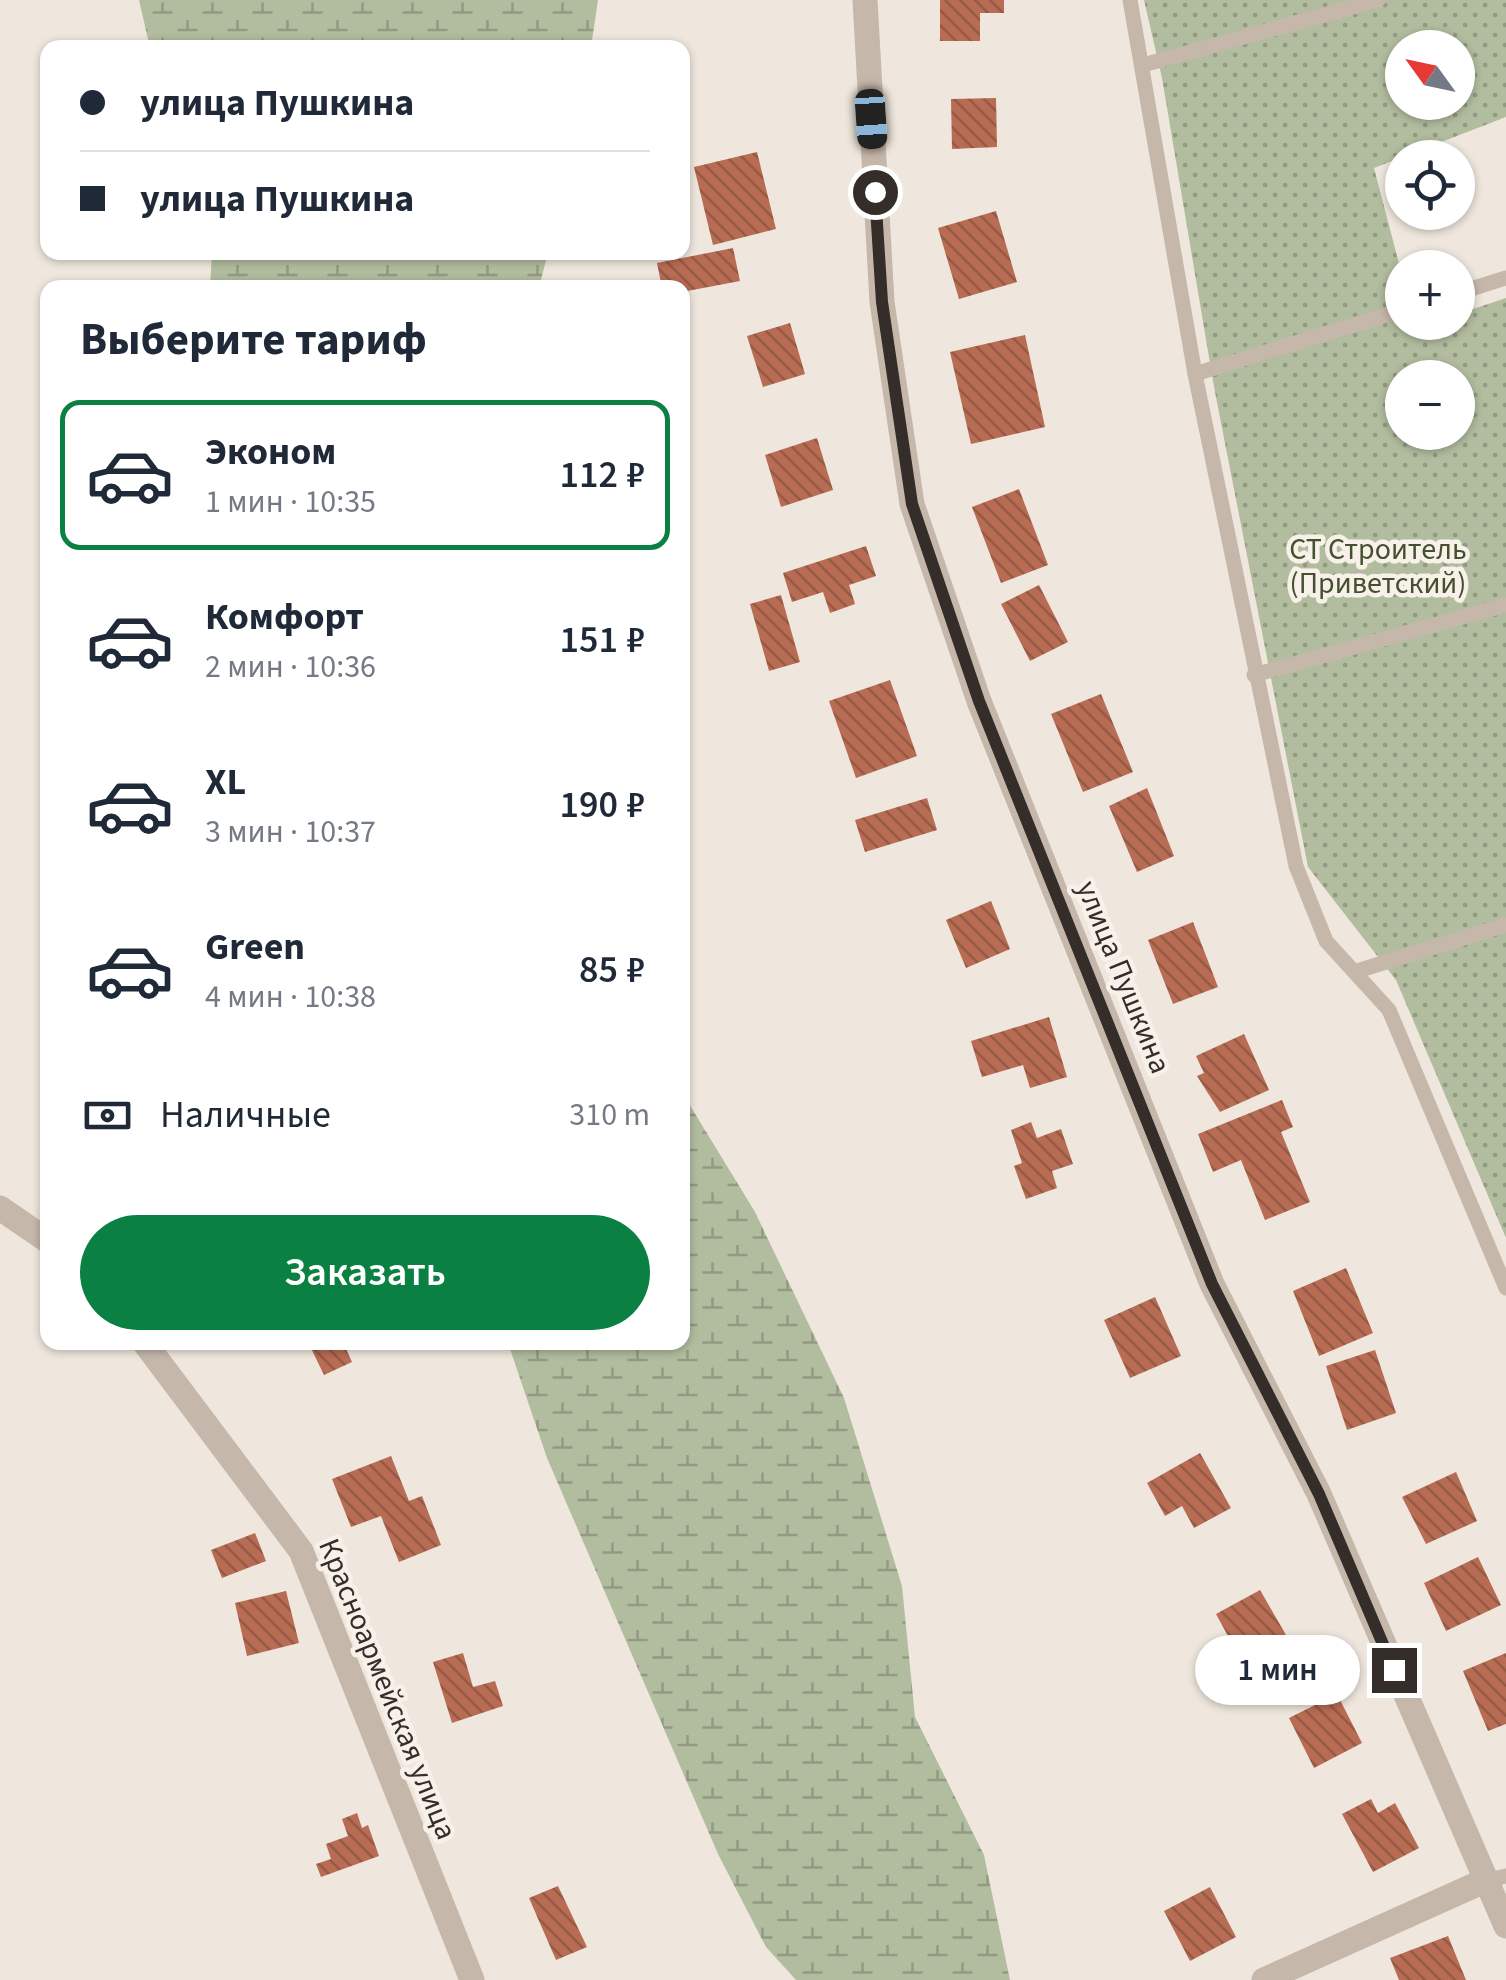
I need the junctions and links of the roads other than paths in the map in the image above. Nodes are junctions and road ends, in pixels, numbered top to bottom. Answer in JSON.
{"nodes":[{"id":1,"x":865,"y":0,"type":"edge"},
{"id":2,"x":1130,"y":0,"type":"edge"},
{"id":3,"x":1378,"y":0,"type":"edge"},
{"id":4,"x":1143,"y":65,"type":"junction"},
{"id":5,"x":1506,"y":278,"type":"edge"},
{"id":6,"x":1475,"y":287,"type":"edge"},
{"id":7,"x":1385,"y":315,"type":"edge"},
{"id":8,"x":1195,"y":374,"type":"junction"},
{"id":9,"x":1506,"y":605,"type":"edge"},
{"id":10,"x":1254,"y":674,"type":"junction"},
{"id":11,"x":1506,"y":925,"type":"edge"},
{"id":12,"x":1357,"y":971,"type":"junction"},
{"id":13,"x":0,"y":1208,"type":"edge"},
{"id":14,"x":40,"y":1236,"type":"edge"},
{"id":15,"x":1500,"y":1257,"type":"edge"},
{"id":16,"x":1506,"y":1288,"type":"edge"},
{"id":17,"x":150,"y":1350,"type":"edge"},
{"id":18,"x":1495,"y":1878,"type":"edge"},
{"id":19,"x":1506,"y":1926,"type":"edge"},
{"id":20,"x":472,"y":1980,"type":"edge"},
{"id":21,"x":1264,"y":1980,"type":"edge"}],
"edges":[{"from":1,"to":18,"type":"street","name":"улица Пушкина"},
{"from":2,"to":4,"type":"lane"},
{"from":3,"to":4,"type":"lane"},
{"from":4,"to":8,"type":"lane"},
{"from":5,"to":6,"type":"lane"},
{"from":7,"to":8,"type":"lane"},
{"from":8,"to":10,"type":"lane"},
{"from":9,"to":10,"type":"lane"},
{"from":10,"to":12,"type":"lane"},
{"from":11,"to":12,"type":"lane"},
{"from":12,"to":15,"type":"lane"},
{"from":13,"to":14,"type":"street"},
{"from":15,"to":16,"type":"lane"},
{"from":17,"to":20,"type":"street","name":"Красноармейская улица"},
{"from":18,"to":19,"type":"street","name":"улица Пушкина"},
{"from":18,"to":21,"type":"street"}]}
